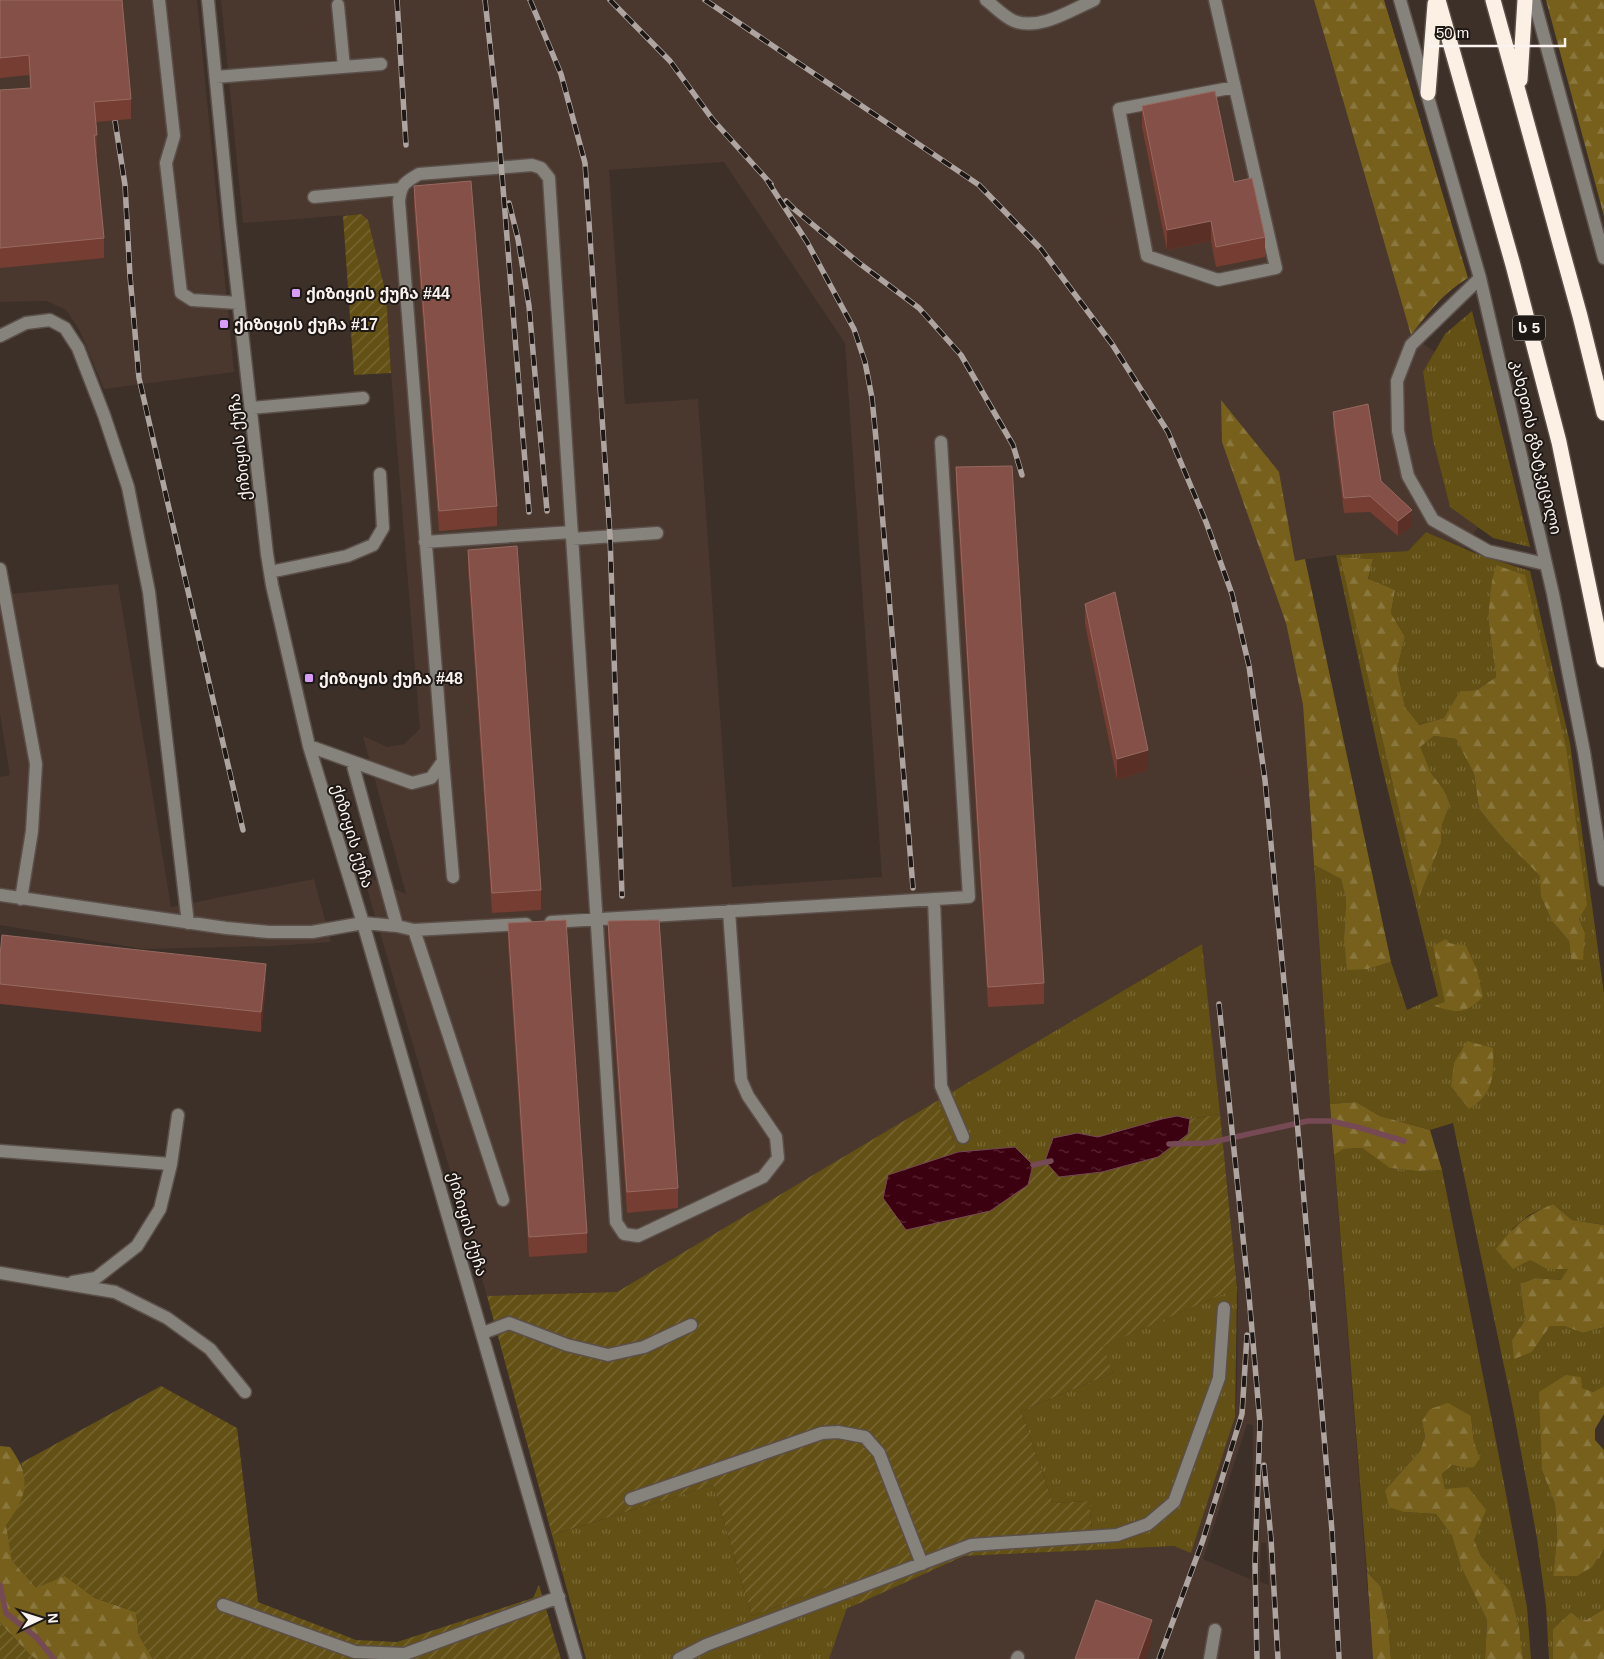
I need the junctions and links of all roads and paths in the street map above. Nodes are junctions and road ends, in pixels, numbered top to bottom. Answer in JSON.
{"nodes":[{"id":1,"x":159,"y":0,"type":"edge"},
{"id":2,"x":208,"y":0,"type":"edge"},
{"id":3,"x":986,"y":0,"type":"edge"},
{"id":4,"x":1094,"y":0,"type":"edge"},
{"id":5,"x":1215,"y":0,"type":"edge"},
{"id":6,"x":1400,"y":0,"type":"edge"},
{"id":7,"x":1437,"y":0,"type":"edge"},
{"id":8,"x":1493,"y":0,"type":"edge"},
{"id":9,"x":1525,"y":0,"type":"edge"},
{"id":10,"x":1534,"y":0,"type":"edge"},
{"id":11,"x":338,"y":4,"type":"dead end"},
{"id":12,"x":381,"y":64,"type":"dead end"},
{"id":13,"x":344,"y":67,"type":"junction"},
{"id":14,"x":216,"y":76,"type":"junction"},
{"id":15,"x":1234,"y":87,"type":"junction"},
{"id":16,"x":1520,"y":92,"type":"junction"},
{"id":17,"x":1428,"y":93,"type":"junction"},
{"id":18,"x":401,"y":189,"type":"junction"},
{"id":19,"x":314,"y":197,"type":"dead end"},
{"id":20,"x":1604,"y":258,"type":"edge"},
{"id":21,"x":1480,"y":278,"type":"junction"},
{"id":22,"x":239,"y":303,"type":"junction"},
{"id":23,"x":0,"y":336,"type":"edge"},
{"id":24,"x":363,"y":398,"type":"dead end"},
{"id":25,"x":251,"y":408,"type":"junction"},
{"id":26,"x":1604,"y":413,"type":"edge"},
{"id":27,"x":941,"y":442,"type":"dead end"},
{"id":28,"x":380,"y":474,"type":"dead end"},
{"id":29,"x":656,"y":533,"type":"dead end"},
{"id":30,"x":572,"y":535,"type":"junction"},
{"id":31,"x":425,"y":542,"type":"junction"},
{"id":32,"x":1545,"y":564,"type":"junction"},
{"id":33,"x":0,"y":569,"type":"edge"},
{"id":34,"x":270,"y":572,"type":"junction"},
{"id":35,"x":1604,"y":660,"type":"edge"},
{"id":36,"x":309,"y":746,"type":"junction"},
{"id":37,"x":443,"y":761,"type":"junction"},
{"id":38,"x":352,"y":762,"type":"junction"},
{"id":39,"x":453,"y":877,"type":"dead end"},
{"id":40,"x":1604,"y":880,"type":"edge"},
{"id":41,"x":0,"y":895,"type":"edge"},
{"id":42,"x":22,"y":899,"type":"junction"},
{"id":43,"x":934,"y":899,"type":"junction"},
{"id":44,"x":730,"y":911,"type":"junction"},
{"id":45,"x":596,"y":919,"type":"junction"},
{"id":46,"x":188,"y":923,"type":"junction"},
{"id":47,"x":364,"y":923,"type":"junction"},
{"id":48,"x":397,"y":926,"type":"junction"},
{"id":49,"x":414,"y":930,"type":"junction"},
{"id":50,"x":178,"y":1115,"type":"dead end"},
{"id":51,"x":963,"y":1137,"type":"dead end"},
{"id":52,"x":0,"y":1151,"type":"edge"},
{"id":53,"x":171,"y":1164,"type":"junction"},
{"id":54,"x":503,"y":1200,"type":"dead end"},
{"id":55,"x":0,"y":1273,"type":"edge"},
{"id":56,"x":63,"y":1284,"type":"junction"},
{"id":57,"x":1224,"y":1308,"type":"dead end"},
{"id":58,"x":691,"y":1324,"type":"dead end"},
{"id":59,"x":483,"y":1333,"type":"junction"},
{"id":60,"x":245,"y":1392,"type":"dead end"},
{"id":61,"x":631,"y":1499,"type":"dead end"},
{"id":62,"x":922,"y":1564,"type":"junction"},
{"id":63,"x":559,"y":1597,"type":"junction"},
{"id":64,"x":223,"y":1605,"type":"dead end"},
{"id":65,"x":1215,"y":1630,"type":"dead end"},
{"id":66,"x":576,"y":1659,"type":"edge"},
{"id":67,"x":679,"y":1659,"type":"edge"},
{"id":68,"x":1210,"y":1659,"type":"edge"}],
"edges":[{"from":1,"to":22,"type":"street"},
{"from":2,"to":14,"type":"street","name":"ქიზიყის ქუჩა"},
{"from":3,"to":4,"type":"street"},
{"from":5,"to":15,"type":"street"},
{"from":6,"to":17,"type":"street","name":"კახეთის გზატკეცილი"},
{"from":7,"to":17,"type":"highway"},
{"from":7,"to":35,"type":"highway","name":"კახეთის გზატკეცილი","number":"ს 5"},
{"from":8,"to":16,"type":"highway"},
{"from":9,"to":16,"type":"highway"},
{"from":10,"to":20,"type":"street"},
{"from":11,"to":13,"type":"street"},
{"from":12,"to":13,"type":"street"},
{"from":13,"to":14,"type":"street"},
{"from":14,"to":22,"type":"street","name":"ქიზიყის ქუჩა"},
{"from":15,"to":15,"type":"street"},
{"from":16,"to":26,"type":"highway"},
{"from":17,"to":21,"type":"street","name":"კახეთის გზატკეცილი"},
{"from":18,"to":19,"type":"street"},
{"from":18,"to":30,"type":"street"},
{"from":18,"to":31,"type":"street"},
{"from":21,"to":32,"type":"street","name":"კახეთის გზატკეცილი"},
{"from":21,"to":32,"type":"street"},
{"from":22,"to":25,"type":"street","name":"ქიზიყის ქუჩა"},
{"from":23,"to":46,"type":"street"},
{"from":24,"to":25,"type":"street"},
{"from":25,"to":34,"type":"street","name":"ქიზიყის ქუჩა"},
{"from":27,"to":43,"type":"street"},
{"from":28,"to":34,"type":"street"},
{"from":29,"to":30,"type":"street"},
{"from":30,"to":31,"type":"street"},
{"from":30,"to":45,"type":"street"},
{"from":31,"to":37,"type":"street"},
{"from":32,"to":40,"type":"street","name":"კახეთის გზატკეცილი"},
{"from":33,"to":42,"type":"street"},
{"from":34,"to":36,"type":"street","name":"ქიზიყის ქუჩა"},
{"from":36,"to":38,"type":"street"},
{"from":36,"to":47,"type":"street","name":"ქიზიყის ქუჩა"},
{"from":37,"to":38,"type":"street"},
{"from":37,"to":39,"type":"street"},
{"from":38,"to":48,"type":"street"},
{"from":41,"to":42,"type":"street"},
{"from":42,"to":46,"type":"street"},
{"from":43,"to":44,"type":"street"},
{"from":43,"to":51,"type":"street"},
{"from":44,"to":45,"type":"street"},
{"from":44,"to":45,"type":"street"},
{"from":45,"to":49,"type":"street"},
{"from":46,"to":47,"type":"street"},
{"from":47,"to":48,"type":"street"},
{"from":47,"to":59,"type":"street","name":"ქიზიყის ქუჩა"},
{"from":48,"to":49,"type":"street"},
{"from":49,"to":54,"type":"street"},
{"from":50,"to":53,"type":"street"},
{"from":52,"to":53,"type":"street"},
{"from":53,"to":56,"type":"street"},
{"from":55,"to":56,"type":"street"},
{"from":56,"to":60,"type":"street"},
{"from":57,"to":62,"type":"street"},
{"from":58,"to":59,"type":"street"},
{"from":59,"to":63,"type":"street","name":"ქიზიყის ქუჩა"},
{"from":61,"to":62,"type":"street"},
{"from":62,"to":67,"type":"street"},
{"from":63,"to":64,"type":"street"},
{"from":63,"to":66,"type":"street","name":"ქიზიყის ქუჩა"},
{"from":65,"to":68,"type":"street"}]}
